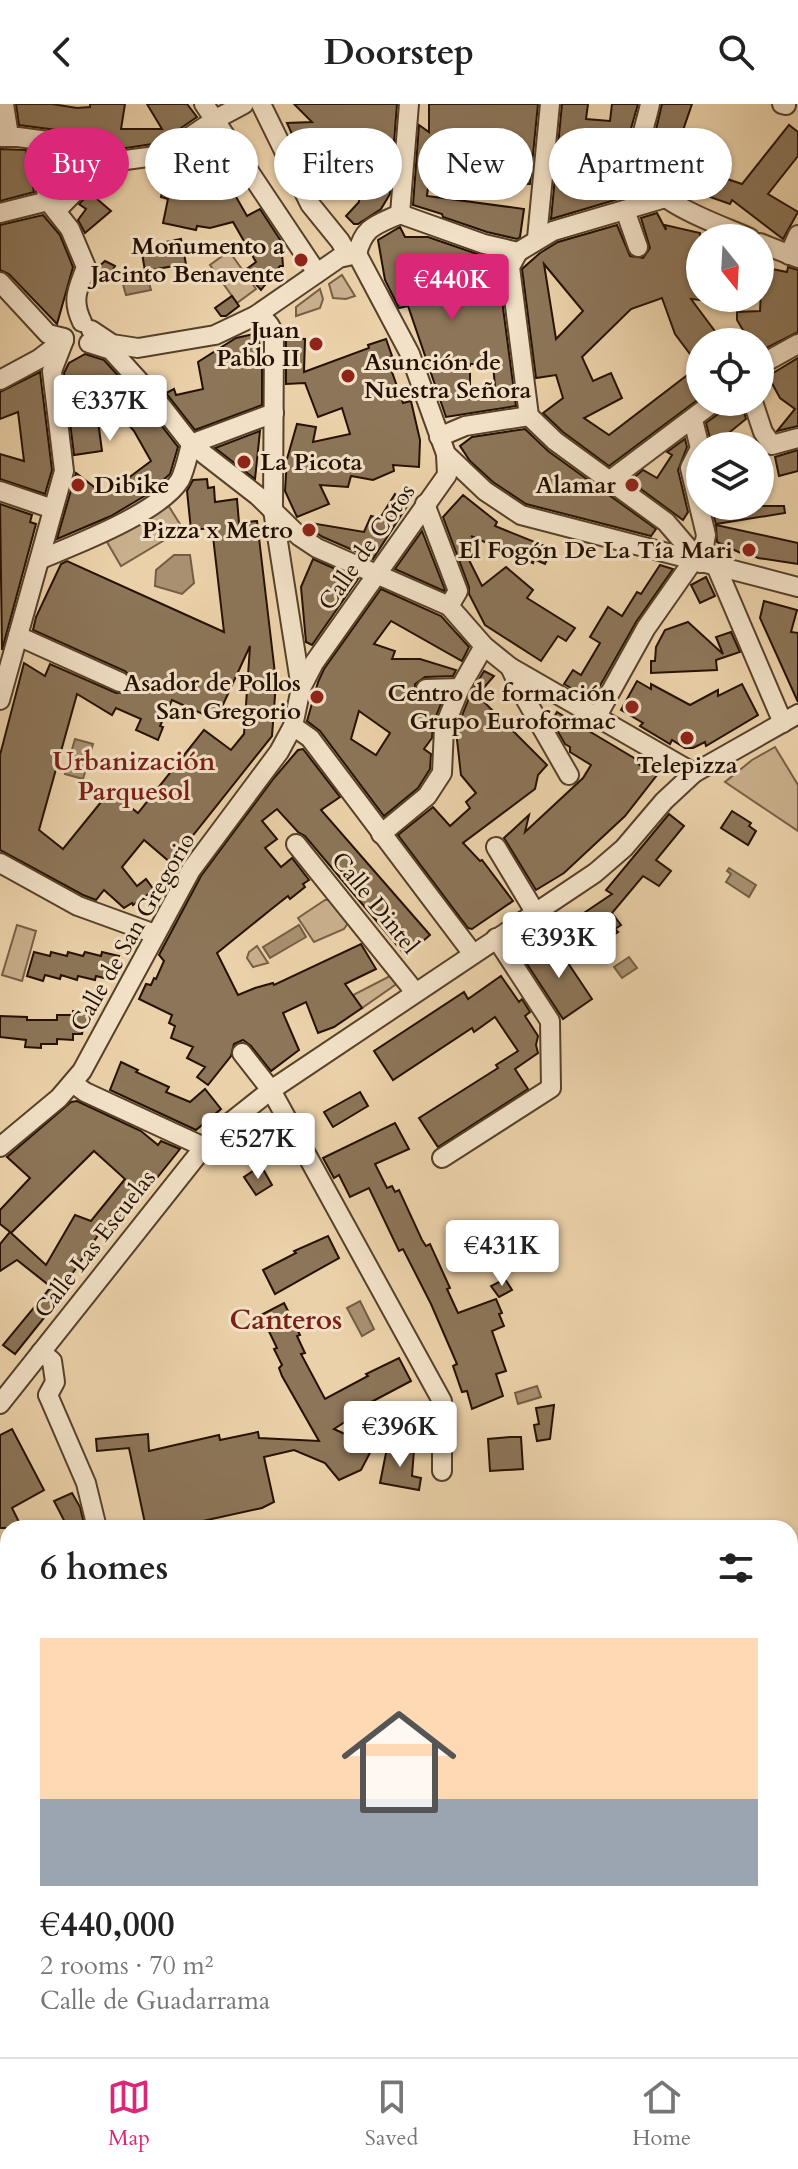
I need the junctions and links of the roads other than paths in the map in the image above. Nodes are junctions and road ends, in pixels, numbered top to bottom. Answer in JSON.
{"nodes":[{"id":1,"x":4,"y":104,"type":"edge"},
{"id":2,"x":244,"y":104,"type":"edge"},
{"id":3,"x":261,"y":104,"type":"edge"},
{"id":4,"x":409,"y":104,"type":"edge"},
{"id":5,"x":550,"y":104,"type":"edge"},
{"id":6,"x":650,"y":104,"type":"edge"},
{"id":7,"x":210,"y":111,"type":"edge"},
{"id":8,"x":645,"y":128,"type":"edge"},
{"id":9,"x":4,"y":136,"type":"edge"},
{"id":10,"x":24,"y":139,"type":"edge"},
{"id":11,"x":129,"y":160,"type":"edge"},
{"id":12,"x":51,"y":200,"type":"edge"},
{"id":13,"x":59,"y":200,"type":"edge"},
{"id":14,"x":658,"y":200,"type":"edge"},
{"id":15,"x":669,"y":200,"type":"edge"},
{"id":16,"x":52,"y":206,"type":"junction"},
{"id":17,"x":625,"y":210,"type":"junction"},
{"id":18,"x":0,"y":213,"type":"edge"},
{"id":19,"x":400,"y":214,"type":"junction"},
{"id":20,"x":720,"y":224,"type":"edge"},
{"id":21,"x":798,"y":235,"type":"edge"},
{"id":22,"x":537,"y":238,"type":"junction"},
{"id":23,"x":638,"y":247,"type":"dead end"},
{"id":24,"x":774,"y":249,"type":"edge"},
{"id":25,"x":518,"y":252,"type":"junction"},
{"id":26,"x":353,"y":255,"type":"junction"},
{"id":27,"x":794,"y":257,"type":"edge"},
{"id":28,"x":317,"y":273,"type":"junction"},
{"id":29,"x":0,"y":282,"type":"edge"},
{"id":30,"x":255,"y":316,"type":"junction"},
{"id":31,"x":87,"y":332,"type":"junction"},
{"id":32,"x":64,"y":339,"type":"junction"},
{"id":33,"x":798,"y":344,"type":"edge"},
{"id":34,"x":138,"y":348,"type":"junction"},
{"id":35,"x":774,"y":357,"type":"edge"},
{"id":36,"x":128,"y":367,"type":"junction"},
{"id":37,"x":0,"y":380,"type":"edge"},
{"id":38,"x":274,"y":413,"type":"junction"},
{"id":39,"x":529,"y":416,"type":"junction"},
{"id":40,"x":698,"y":416,"type":"edge"},
{"id":41,"x":758,"y":416,"type":"edge"},
{"id":42,"x":693,"y":420,"type":"junction"},
{"id":43,"x":798,"y":438,"type":"edge"},
{"id":44,"x":191,"y":444,"type":"junction"},
{"id":45,"x":442,"y":446,"type":"junction"},
{"id":46,"x":609,"y":481,"type":"junction"},
{"id":47,"x":0,"y":491,"type":"edge"},
{"id":48,"x":273,"y":501,"type":"junction"},
{"id":49,"x":425,"y":504,"type":"junction"},
{"id":50,"x":53,"y":509,"type":"junction"},
{"id":51,"x":41,"y":559,"type":"junction"},
{"id":52,"x":703,"y":563,"type":"junction"},
{"id":53,"x":377,"y":572,"type":"junction"},
{"id":54,"x":798,"y":587,"type":"edge"},
{"id":55,"x":449,"y":606,"type":"junction"},
{"id":56,"x":18,"y":636,"type":"junction"},
{"id":57,"x":484,"y":646,"type":"junction"},
{"id":58,"x":314,"y":663,"type":"joint"},
{"id":59,"x":510,"y":667,"type":"junction"},
{"id":60,"x":120,"y":682,"type":"dead end"},
{"id":61,"x":301,"y":688,"type":"junction"},
{"id":62,"x":460,"y":688,"type":"junction"},
{"id":63,"x":426,"y":689,"type":"dead end"},
{"id":64,"x":0,"y":700,"type":"edge"},
{"id":65,"x":596,"y":718,"type":"junction"},
{"id":66,"x":790,"y":718,"type":"edge"},
{"id":67,"x":293,"y":726,"type":"junction"},
{"id":68,"x":694,"y":773,"type":"junction"},
{"id":69,"x":569,"y":775,"type":"dead end"},
{"id":70,"x":381,"y":834,"type":"junction"},
{"id":71,"x":296,"y":844,"type":"dead end"},
{"id":72,"x":496,"y":847,"type":"dead end"},
{"id":73,"x":0,"y":863,"type":"edge"},
{"id":74,"x":535,"y":912,"type":"junction"},
{"id":75,"x":155,"y":934,"type":"junction"},
{"id":76,"x":496,"y":938,"type":"junction"},
{"id":77,"x":473,"y":954,"type":"junction"},
{"id":78,"x":415,"y":992,"type":"junction"},
{"id":79,"x":242,"y":1053,"type":"dead end"},
{"id":80,"x":74,"y":1084,"type":"junction"},
{"id":81,"x":271,"y":1090,"type":"junction"},
{"id":82,"x":0,"y":1147,"type":"edge"},
{"id":83,"x":204,"y":1147,"type":"junction"},
{"id":84,"x":442,"y":1158,"type":"dead end"},
{"id":85,"x":41,"y":1352,"type":"junction"},
{"id":86,"x":18,"y":1381,"type":"junction"},
{"id":87,"x":48,"y":1395,"type":"junction"},
{"id":88,"x":0,"y":1404,"type":"edge"},
{"id":89,"x":442,"y":1471,"type":"dead end"},
{"id":90,"x":95,"y":1520,"type":"edge"}],
"edges":[{"from":1,"to":9,"type":"street"},
{"from":2,"to":7,"type":"street"},
{"from":3,"to":26,"type":"street"},
{"from":4,"to":19,"type":"street"},
{"from":5,"to":22,"type":"street"},
{"from":6,"to":8,"type":"street"},
{"from":7,"to":11,"type":"street"},
{"from":7,"to":28,"type":"street"},
{"from":9,"to":10,"type":"street"},
{"from":12,"to":16,"type":"street"},
{"from":13,"to":16,"type":"street"},
{"from":14,"to":17,"type":"street"},
{"from":15,"to":20,"type":"street"},
{"from":16,"to":18,"type":"street"},
{"from":16,"to":31,"type":"street"},
{"from":17,"to":22,"type":"street"},
{"from":17,"to":23,"type":"street"},
{"from":19,"to":25,"type":"street"},
{"from":19,"to":26,"type":"street"},
{"from":21,"to":27,"type":"street"},
{"from":22,"to":25,"type":"street"},
{"from":24,"to":27,"type":"street"},
{"from":25,"to":39,"type":"street"},
{"from":26,"to":28,"type":"street"},
{"from":26,"to":45,"type":"street"},
{"from":28,"to":30,"type":"street"},
{"from":29,"to":32,"type":"street"},
{"from":30,"to":34,"type":"street"},
{"from":30,"to":38,"type":"street","name":"Calle de San Gregorio"},
{"from":31,"to":32,"type":"street"},
{"from":31,"to":34,"type":"street"},
{"from":31,"to":36,"type":"street"},
{"from":32,"to":37,"type":"street"},
{"from":32,"to":50,"type":"street"},
{"from":33,"to":35,"type":"street"},
{"from":34,"to":36,"type":"street"},
{"from":36,"to":44,"type":"street"},
{"from":38,"to":44,"type":"street"},
{"from":38,"to":48,"type":"street","name":"Calle de San Gregorio"},
{"from":39,"to":45,"type":"street"},
{"from":39,"to":46,"type":"street"},
{"from":40,"to":42,"type":"street"},
{"from":41,"to":43,"type":"street"},
{"from":42,"to":46,"type":"street"},
{"from":42,"to":52,"type":"street"},
{"from":44,"to":48,"type":"street"},
{"from":44,"to":51,"type":"street"},
{"from":45,"to":49,"type":"street","name":"Calle de Cotos"},
{"from":45,"to":52,"type":"street"},
{"from":46,"to":52,"type":"street"},
{"from":47,"to":50,"type":"street"},
{"from":48,"to":53,"type":"street"},
{"from":48,"to":61,"type":"street","name":"Calle de San Gregorio"},
{"from":49,"to":53,"type":"street","name":"Calle de Cotos"},
{"from":49,"to":55,"type":"street"},
{"from":50,"to":51,"type":"street"},
{"from":51,"to":56,"type":"street"},
{"from":52,"to":54,"type":"street"},
{"from":52,"to":65,"type":"street"},
{"from":52,"to":66,"type":"street"},
{"from":53,"to":55,"type":"street"},
{"from":53,"to":58,"type":"street","name":"Calle de Cotos"},
{"from":55,"to":57,"type":"street"},
{"from":56,"to":60,"type":"street"},
{"from":56,"to":64,"type":"street"},
{"from":57,"to":59,"type":"street"},
{"from":57,"to":62,"type":"street"},
{"from":58,"to":61,"type":"street","name":"Calle de San Gregorio"},
{"from":59,"to":65,"type":"street"},
{"from":59,"to":69,"type":"street"},
{"from":61,"to":67,"type":"street","name":"Calle de San Gregorio"},
{"from":62,"to":63,"type":"street"},
{"from":62,"to":70,"type":"street"},
{"from":65,"to":68,"type":"street"},
{"from":66,"to":68,"type":"street","name":"Calle Las Escuelas"},
{"from":67,"to":70,"type":"street"},
{"from":67,"to":75,"type":"street","name":"Calle de San Gregorio"},
{"from":68,"to":74,"type":"street","name":"Calle Las Escuelas"},
{"from":70,"to":77,"type":"street"},
{"from":71,"to":78,"type":"street","name":"Calle Dintel"},
{"from":72,"to":74,"type":"street"},
{"from":73,"to":75,"type":"street"},
{"from":74,"to":76,"type":"street","name":"Calle Las Escuelas"},
{"from":75,"to":80,"type":"street","name":"Calle de San Gregorio"},
{"from":76,"to":77,"type":"street","name":"Calle Las Escuelas"},
{"from":76,"to":84,"type":"street"},
{"from":77,"to":78,"type":"street","name":"Calle Las Escuelas"},
{"from":78,"to":81,"type":"street","name":"Calle Las Escuelas"},
{"from":79,"to":81,"type":"street"},
{"from":80,"to":82,"type":"street","name":"Calle de San Gregorio"},
{"from":80,"to":83,"type":"street"},
{"from":81,"to":83,"type":"street","name":"Calle Las Escuelas"},
{"from":81,"to":89,"type":"street"},
{"from":83,"to":85,"type":"street","name":"Calle Las Escuelas"},
{"from":85,"to":86,"type":"street","name":"Calle Las Escuelas"},
{"from":85,"to":87,"type":"street"},
{"from":86,"to":87,"type":"street"},
{"from":86,"to":88,"type":"street","name":"Calle Las Escuelas"},
{"from":87,"to":90,"type":"street"}]}
